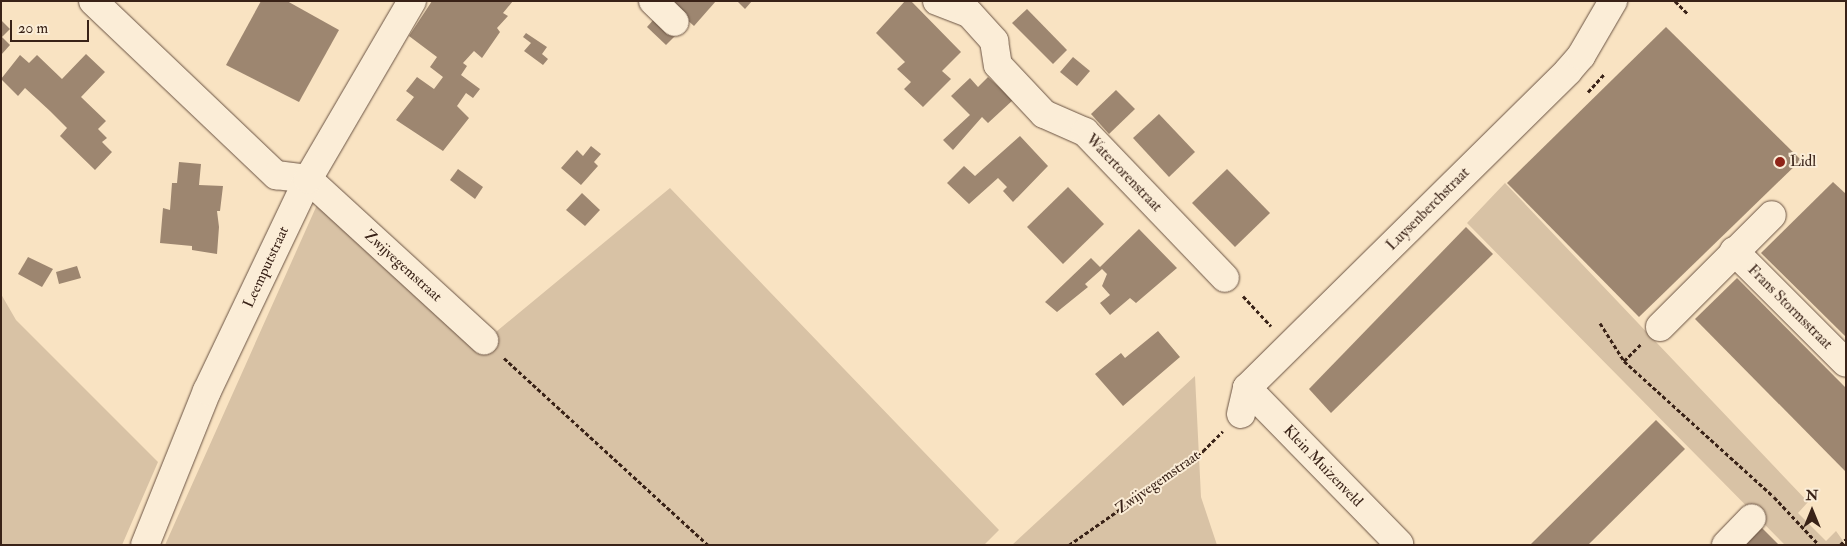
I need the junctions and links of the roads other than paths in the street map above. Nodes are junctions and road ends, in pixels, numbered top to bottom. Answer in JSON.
{"nodes":[{"id":1,"x":93,"y":1,"type":"edge"},
{"id":2,"x":412,"y":1,"type":"edge"},
{"id":3,"x":653,"y":1,"type":"edge"},
{"id":4,"x":1613,"y":1,"type":"edge"},
{"id":5,"x":952,"y":4,"type":"edge"},
{"id":6,"x":675,"y":22,"type":"dead end"},
{"id":7,"x":308,"y":179,"type":"junction"},
{"id":8,"x":1772,"y":215,"type":"dead end"},
{"id":9,"x":1734,"y":251,"type":"junction"},
{"id":10,"x":1225,"y":278,"type":"road end"},
{"id":11,"x":1660,"y":327,"type":"dead end"},
{"id":12,"x":484,"y":340,"type":"road end"},
{"id":13,"x":1846,"y":364,"type":"edge"},
{"id":14,"x":1244,"y":401,"type":"joint"},
{"id":15,"x":1752,"y":518,"type":"dead end"},
{"id":16,"x":1399,"y":544,"type":"edge"},
{"id":17,"x":145,"y":545,"type":"edge"},
{"id":18,"x":1726,"y":545,"type":"edge"}],
"edges":[{"from":1,"to":7,"type":"street"},
{"from":2,"to":7,"type":"street","name":"Leemputstraat"},
{"from":3,"to":6,"type":"street"},
{"from":4,"to":14,"type":"street","name":"Luysenberchstraat"},
{"from":5,"to":10,"type":"street","name":"Watertorenstraat"},
{"from":7,"to":12,"type":"street","name":"Zwijvegemstraat"},
{"from":7,"to":17,"type":"street","name":"Leemputstraat"},
{"from":8,"to":9,"type":"street","name":"Frans Stormsstraat"},
{"from":9,"to":11,"type":"street","name":"Frans Stormsstraat"},
{"from":9,"to":13,"type":"street","name":"Frans Stormsstraat"},
{"from":14,"to":16,"type":"street","name":"Klein Muizenveld"},
{"from":15,"to":18,"type":"street"}]}
